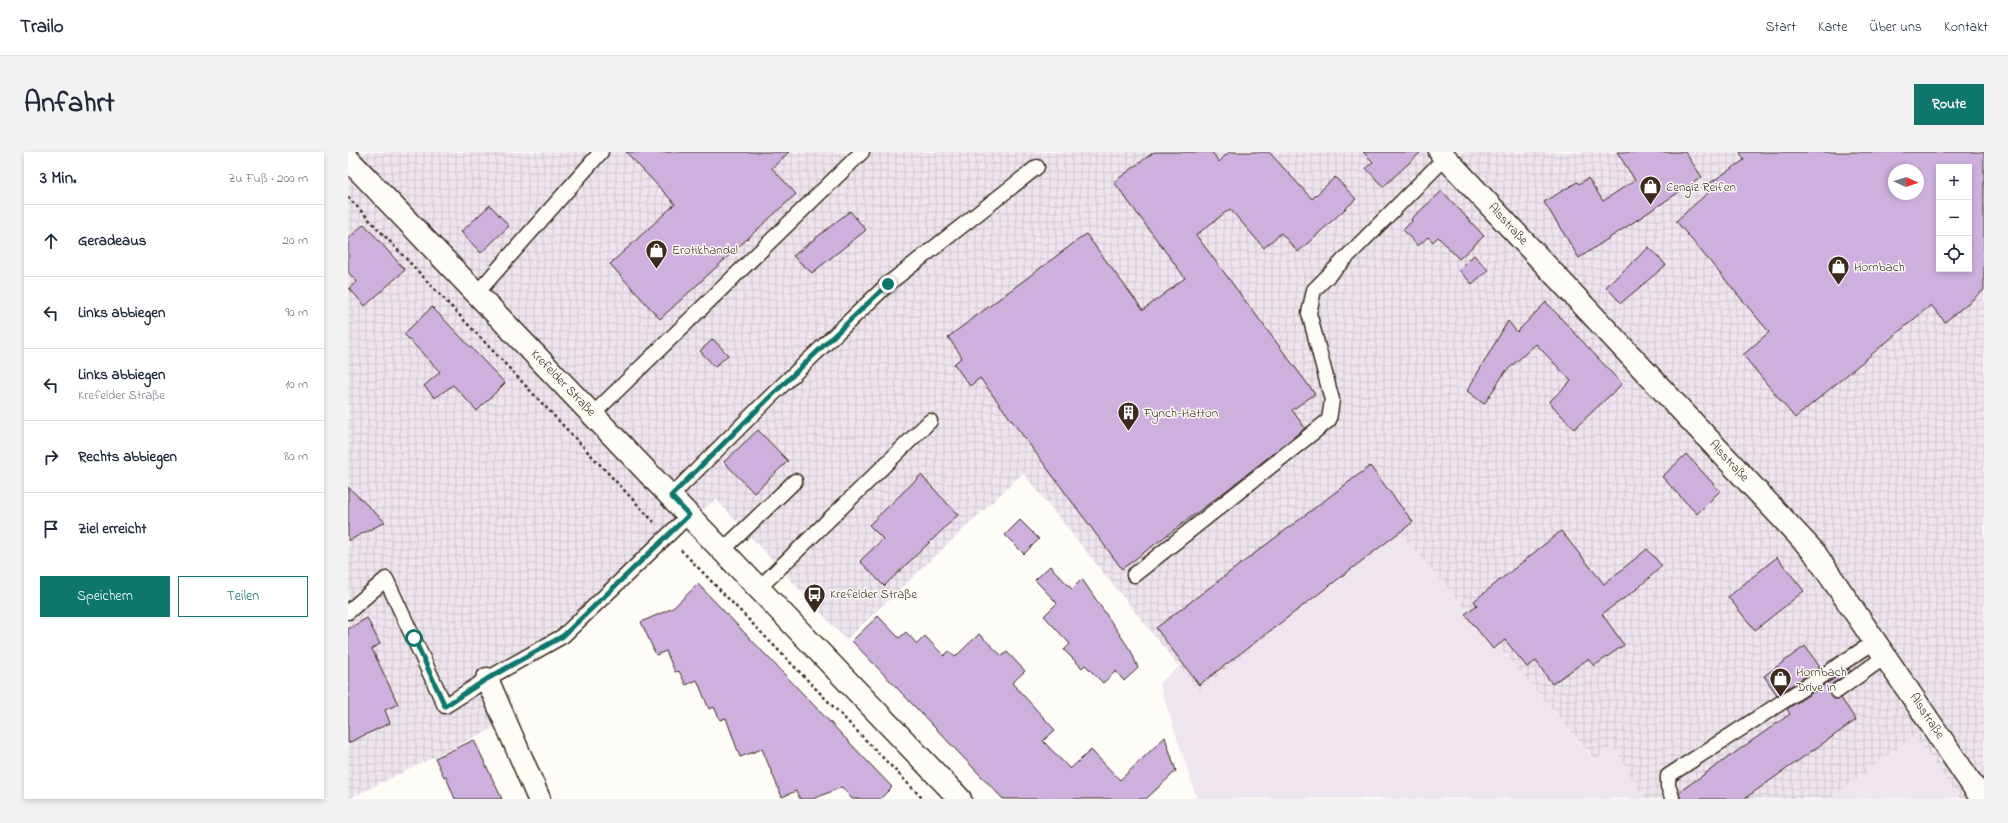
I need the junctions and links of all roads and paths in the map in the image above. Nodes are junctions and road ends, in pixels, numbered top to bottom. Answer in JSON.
{"nodes":[{"id":1,"x":601,"y":152,"type":"edge"},
{"id":2,"x":862,"y":152,"type":"edge"},
{"id":3,"x":1442,"y":155,"type":"edge"},
{"id":4,"x":348,"y":159,"type":"edge"},
{"id":5,"x":1037,"y":167,"type":"dead end"},
{"id":6,"x":348,"y":197,"type":"edge"},
{"id":7,"x":477,"y":292,"type":"junction"},
{"id":8,"x":593,"y":414,"type":"junction"},
{"id":9,"x":930,"y":421,"type":"dead end"},
{"id":10,"x":795,"y":481,"type":"dead end"},
{"id":11,"x":671,"y":496,"type":"junction"},
{"id":12,"x":689,"y":515,"type":"junction"},
{"id":13,"x":667,"y":536,"type":"junction"},
{"id":14,"x":722,"y":550,"type":"junction"},
{"id":15,"x":1134,"y":575,"type":"dead end"},
{"id":16,"x":759,"y":588,"type":"junction"},
{"id":17,"x":348,"y":612,"type":"edge"},
{"id":18,"x":1881,"y":649,"type":"junction"},
{"id":19,"x":487,"y":679,"type":"junction"},
{"id":20,"x":1837,"y":691,"type":"dead end"},
{"id":21,"x":1672,"y":797,"type":"dead end"},
{"id":22,"x":539,"y":799,"type":"edge"},
{"id":23,"x":923,"y":799,"type":"edge"},
{"id":24,"x":960,"y":799,"type":"edge"},
{"id":25,"x":1982,"y":799,"type":"edge"}],
"edges":[{"from":1,"to":7,"type":"lane"},
{"from":2,"to":8,"type":"lane"},
{"from":3,"to":15,"type":"lane"},
{"from":3,"to":18,"type":"street","name":"Alsstraße"},
{"from":4,"to":7,"type":"street","name":"Krefelder Straße"},
{"from":5,"to":11,"type":"lane"},
{"from":6,"to":13,"type":"path"},
{"from":7,"to":8,"type":"street","name":"Krefelder Straße"},
{"from":8,"to":11,"type":"street","name":"Krefelder Straße"},
{"from":9,"to":16,"type":"lane"},
{"from":10,"to":14,"type":"lane"},
{"from":11,"to":12,"type":"street","name":"Krefelder Straße"},
{"from":12,"to":13,"type":"lane"},
{"from":12,"to":14,"type":"street","name":"Krefelder Straße"},
{"from":13,"to":19,"type":"lane"},
{"from":13,"to":23,"type":"path"},
{"from":14,"to":16,"type":"street","name":"Krefelder Straße"},
{"from":16,"to":24,"type":"street","name":"Krefelder Straße"},
{"from":17,"to":19,"type":"lane"},
{"from":18,"to":20,"type":"lane"},
{"from":18,"to":21,"type":"lane"},
{"from":18,"to":25,"type":"street","name":"Alsstraße"},
{"from":19,"to":22,"type":"street"}]}
